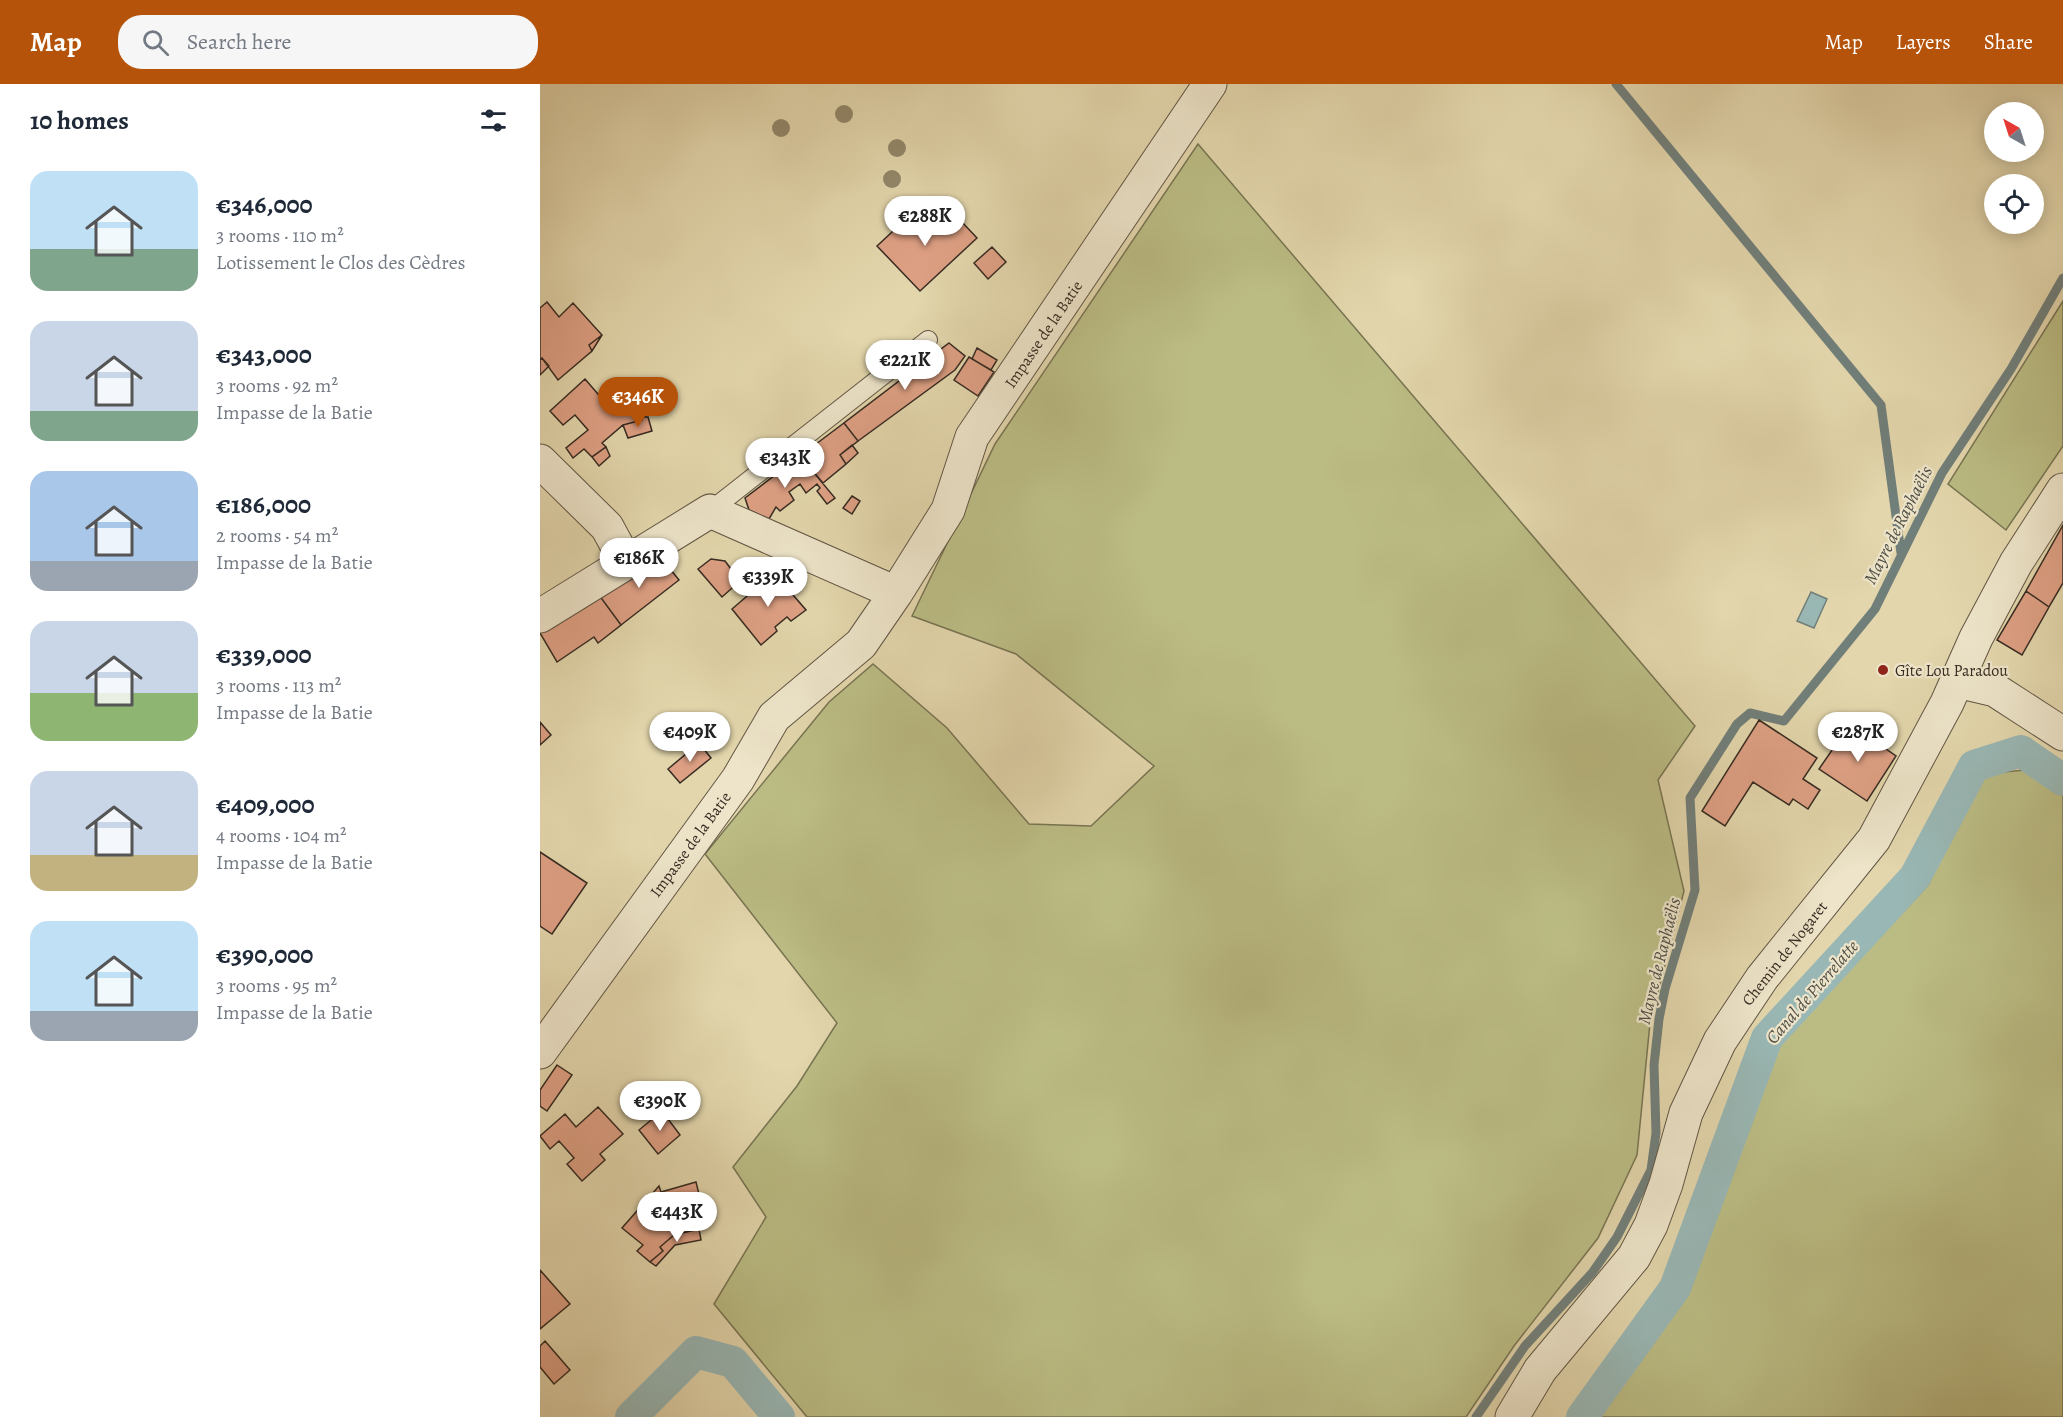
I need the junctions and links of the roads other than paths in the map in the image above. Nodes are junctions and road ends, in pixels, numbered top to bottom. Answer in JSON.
{"nodes":[{"id":1,"x":1210,"y":84,"type":"edge"},
{"id":2,"x":928,"y":340,"type":"dead end"},
{"id":3,"x":540,"y":461,"type":"edge"},
{"id":4,"x":2063,"y":490,"type":"edge"},
{"id":5,"x":710,"y":511,"type":"junction"},
{"id":6,"x":626,"y":562,"type":"junction"},
{"id":7,"x":896,"y":593,"type":"junction"},
{"id":8,"x":540,"y":616,"type":"edge"},
{"id":9,"x":1957,"y":681,"type":"junction"},
{"id":10,"x":2063,"y":734,"type":"edge"},
{"id":11,"x":540,"y":1052,"type":"edge"},
{"id":12,"x":1512,"y":1417,"type":"edge"}],
"edges":[{"from":1,"to":7,"type":"street","name":"Impasse de la Batie"},
{"from":2,"to":5,"type":"lane"},
{"from":3,"to":6,"type":"street"},
{"from":4,"to":9,"type":"street","name":"Chemin de Nogaret"},
{"from":5,"to":6,"type":"street"},
{"from":5,"to":7,"type":"street"},
{"from":6,"to":8,"type":"street"},
{"from":7,"to":11,"type":"street","name":"Impasse de la Batie"},
{"from":9,"to":10,"type":"street"},
{"from":9,"to":12,"type":"street","name":"Chemin de Nogaret"}]}
